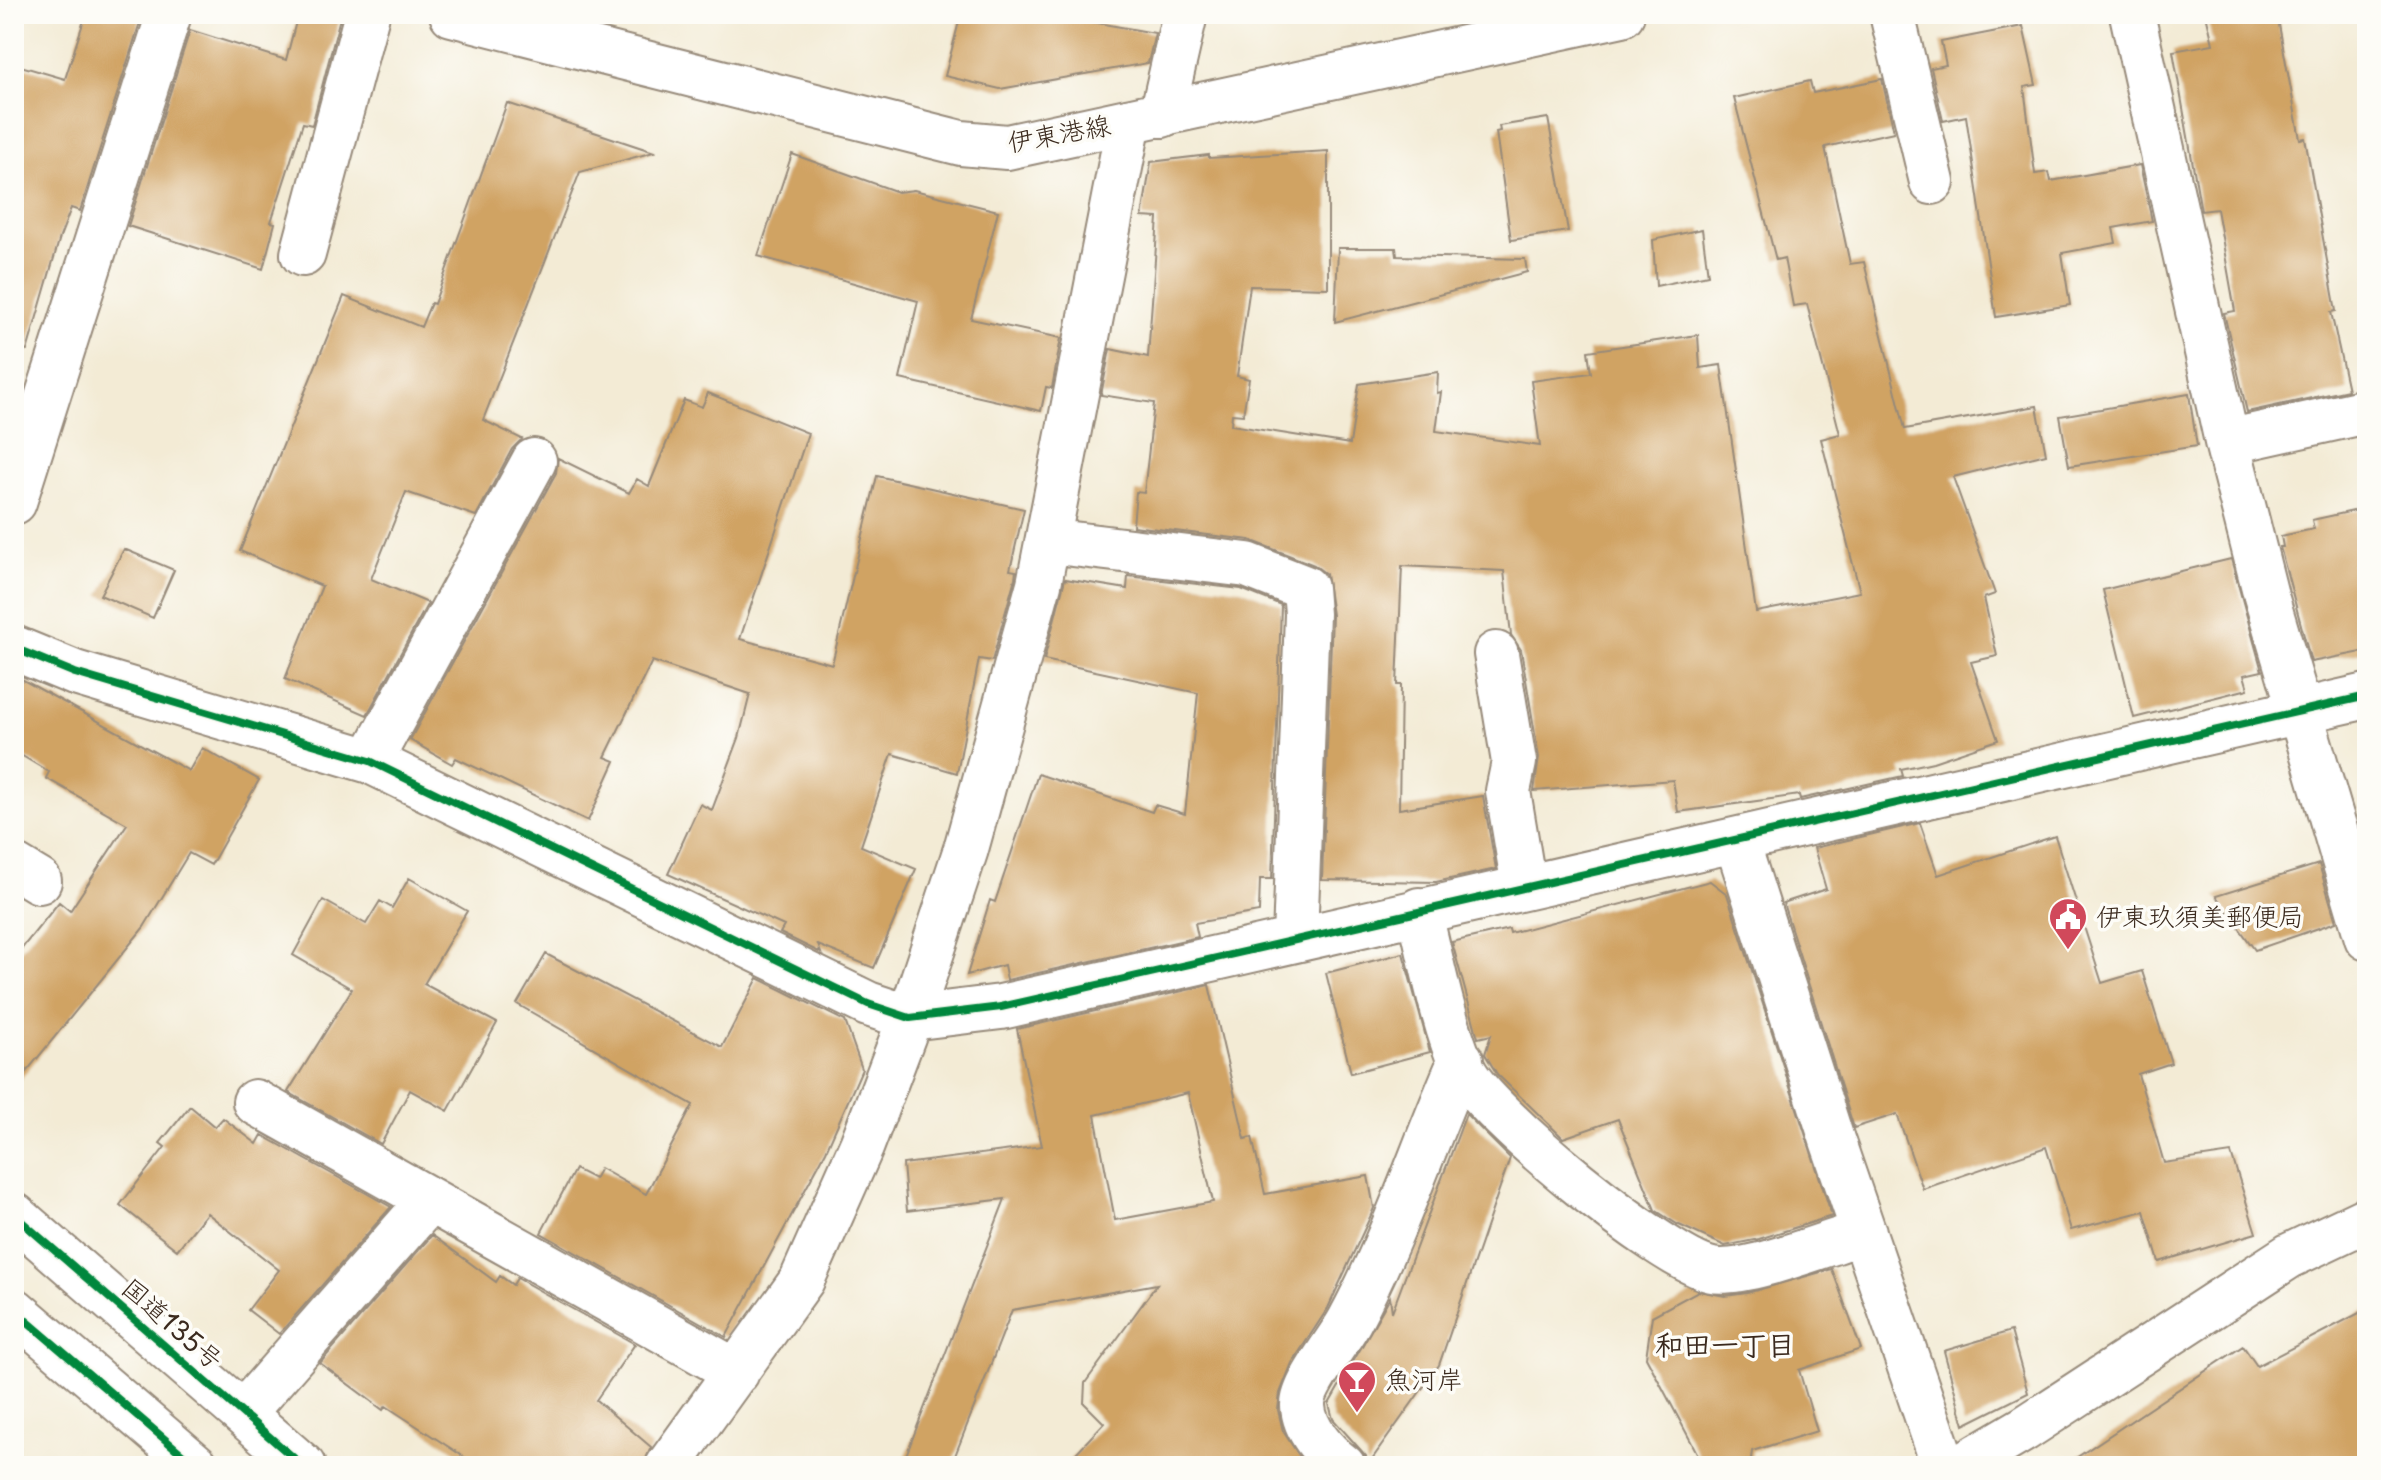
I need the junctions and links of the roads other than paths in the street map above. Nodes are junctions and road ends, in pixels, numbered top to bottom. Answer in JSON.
{"nodes":[{"id":1,"x":169,"y":14,"type":"edge"},
{"id":2,"x":367,"y":14,"type":"edge"},
{"id":3,"x":452,"y":14,"type":"edge"},
{"id":4,"x":1185,"y":14,"type":"edge"},
{"id":5,"x":1619,"y":14,"type":"edge"},
{"id":6,"x":1892,"y":14,"type":"edge"},
{"id":7,"x":2132,"y":14,"type":"edge"},
{"id":8,"x":515,"y":22,"type":"edge"},
{"id":9,"x":1146,"y":118,"type":"junction"},
{"id":10,"x":1932,"y":182,"type":"dead end"},
{"id":11,"x":303,"y":254,"type":"dead end"},
{"id":12,"x":2367,"y":411,"type":"edge"},
{"id":13,"x":2227,"y":442,"type":"junction"},
{"id":14,"x":534,"y":461,"type":"dead end"},
{"id":15,"x":14,"y":502,"type":"edge"},
{"id":16,"x":1048,"y":541,"type":"junction"},
{"id":17,"x":14,"y":648,"type":"edge"},
{"id":18,"x":1496,"y":654,"type":"dead end"},
{"id":19,"x":2367,"y":696,"type":"edge"},
{"id":20,"x":2300,"y":710,"type":"junction"},
{"id":21,"x":370,"y":761,"type":"junction"},
{"id":22,"x":1737,"y":842,"type":"junction"},
{"id":23,"x":1524,"y":887,"type":"junction"},
{"id":24,"x":1419,"y":910,"type":"junction"},
{"id":25,"x":2367,"y":938,"type":"edge"},
{"id":26,"x":1295,"y":939,"type":"junction"},
{"id":27,"x":910,"y":1018,"type":"junction"},
{"id":28,"x":1461,"y":1060,"type":"junction"},
{"id":29,"x":255,"y":1102,"type":"dead end"},
{"id":30,"x":429,"y":1201,"type":"junction"},
{"id":31,"x":14,"y":1215,"type":"edge"},
{"id":32,"x":2367,"y":1219,"type":"edge"},
{"id":33,"x":1864,"y":1232,"type":"junction"},
{"id":34,"x":14,"y":1310,"type":"edge"},
{"id":35,"x":737,"y":1372,"type":"junction"},
{"id":36,"x":244,"y":1412,"type":"junction"},
{"id":37,"x":196,"y":1466,"type":"edge"},
{"id":38,"x":303,"y":1466,"type":"edge"},
{"id":39,"x":668,"y":1466,"type":"edge"},
{"id":40,"x":1343,"y":1466,"type":"edge"},
{"id":41,"x":1944,"y":1466,"type":"edge"},
{"id":42,"x":1961,"y":1466,"type":"edge"}],
"edges":[{"from":1,"to":15,"type":"main road"},
{"from":2,"to":11,"type":"main road"},
{"from":3,"to":8,"type":"main road","name":"伊東港線"},
{"from":4,"to":9,"type":"main road"},
{"from":5,"to":9,"type":"main road","name":"伊東港線"},
{"from":6,"to":10,"type":"main road"},
{"from":7,"to":13,"type":"main road"},
{"from":8,"to":9,"type":"main road","name":"伊東港線"},
{"from":9,"to":16,"type":"main road"},
{"from":12,"to":13,"type":"main road"},
{"from":13,"to":20,"type":"main road"},
{"from":14,"to":21,"type":"main road"},
{"from":16,"to":26,"type":"main road"},
{"from":16,"to":27,"type":"main road"},
{"from":17,"to":21,"type":"main road"},
{"from":18,"to":23,"type":"main road"},
{"from":19,"to":20,"type":"main road"},
{"from":20,"to":22,"type":"main road"},
{"from":20,"to":25,"type":"main road"},
{"from":21,"to":27,"type":"main road"},
{"from":22,"to":23,"type":"main road"},
{"from":22,"to":33,"type":"main road"},
{"from":23,"to":24,"type":"main road"},
{"from":24,"to":26,"type":"main road"},
{"from":24,"to":28,"type":"main road"},
{"from":26,"to":27,"type":"main road"},
{"from":27,"to":35,"type":"main road"},
{"from":28,"to":33,"type":"main road"},
{"from":28,"to":40,"type":"main road"},
{"from":29,"to":30,"type":"main road"},
{"from":30,"to":35,"type":"main road"},
{"from":30,"to":36,"type":"main road"},
{"from":31,"to":36,"type":"main road","name":"国道135号"},
{"from":32,"to":42,"type":"main road"},
{"from":33,"to":41,"type":"main road"},
{"from":34,"to":37,"type":"main road"},
{"from":35,"to":39,"type":"main road"},
{"from":36,"to":38,"type":"main road","name":"国道135号"}]}
